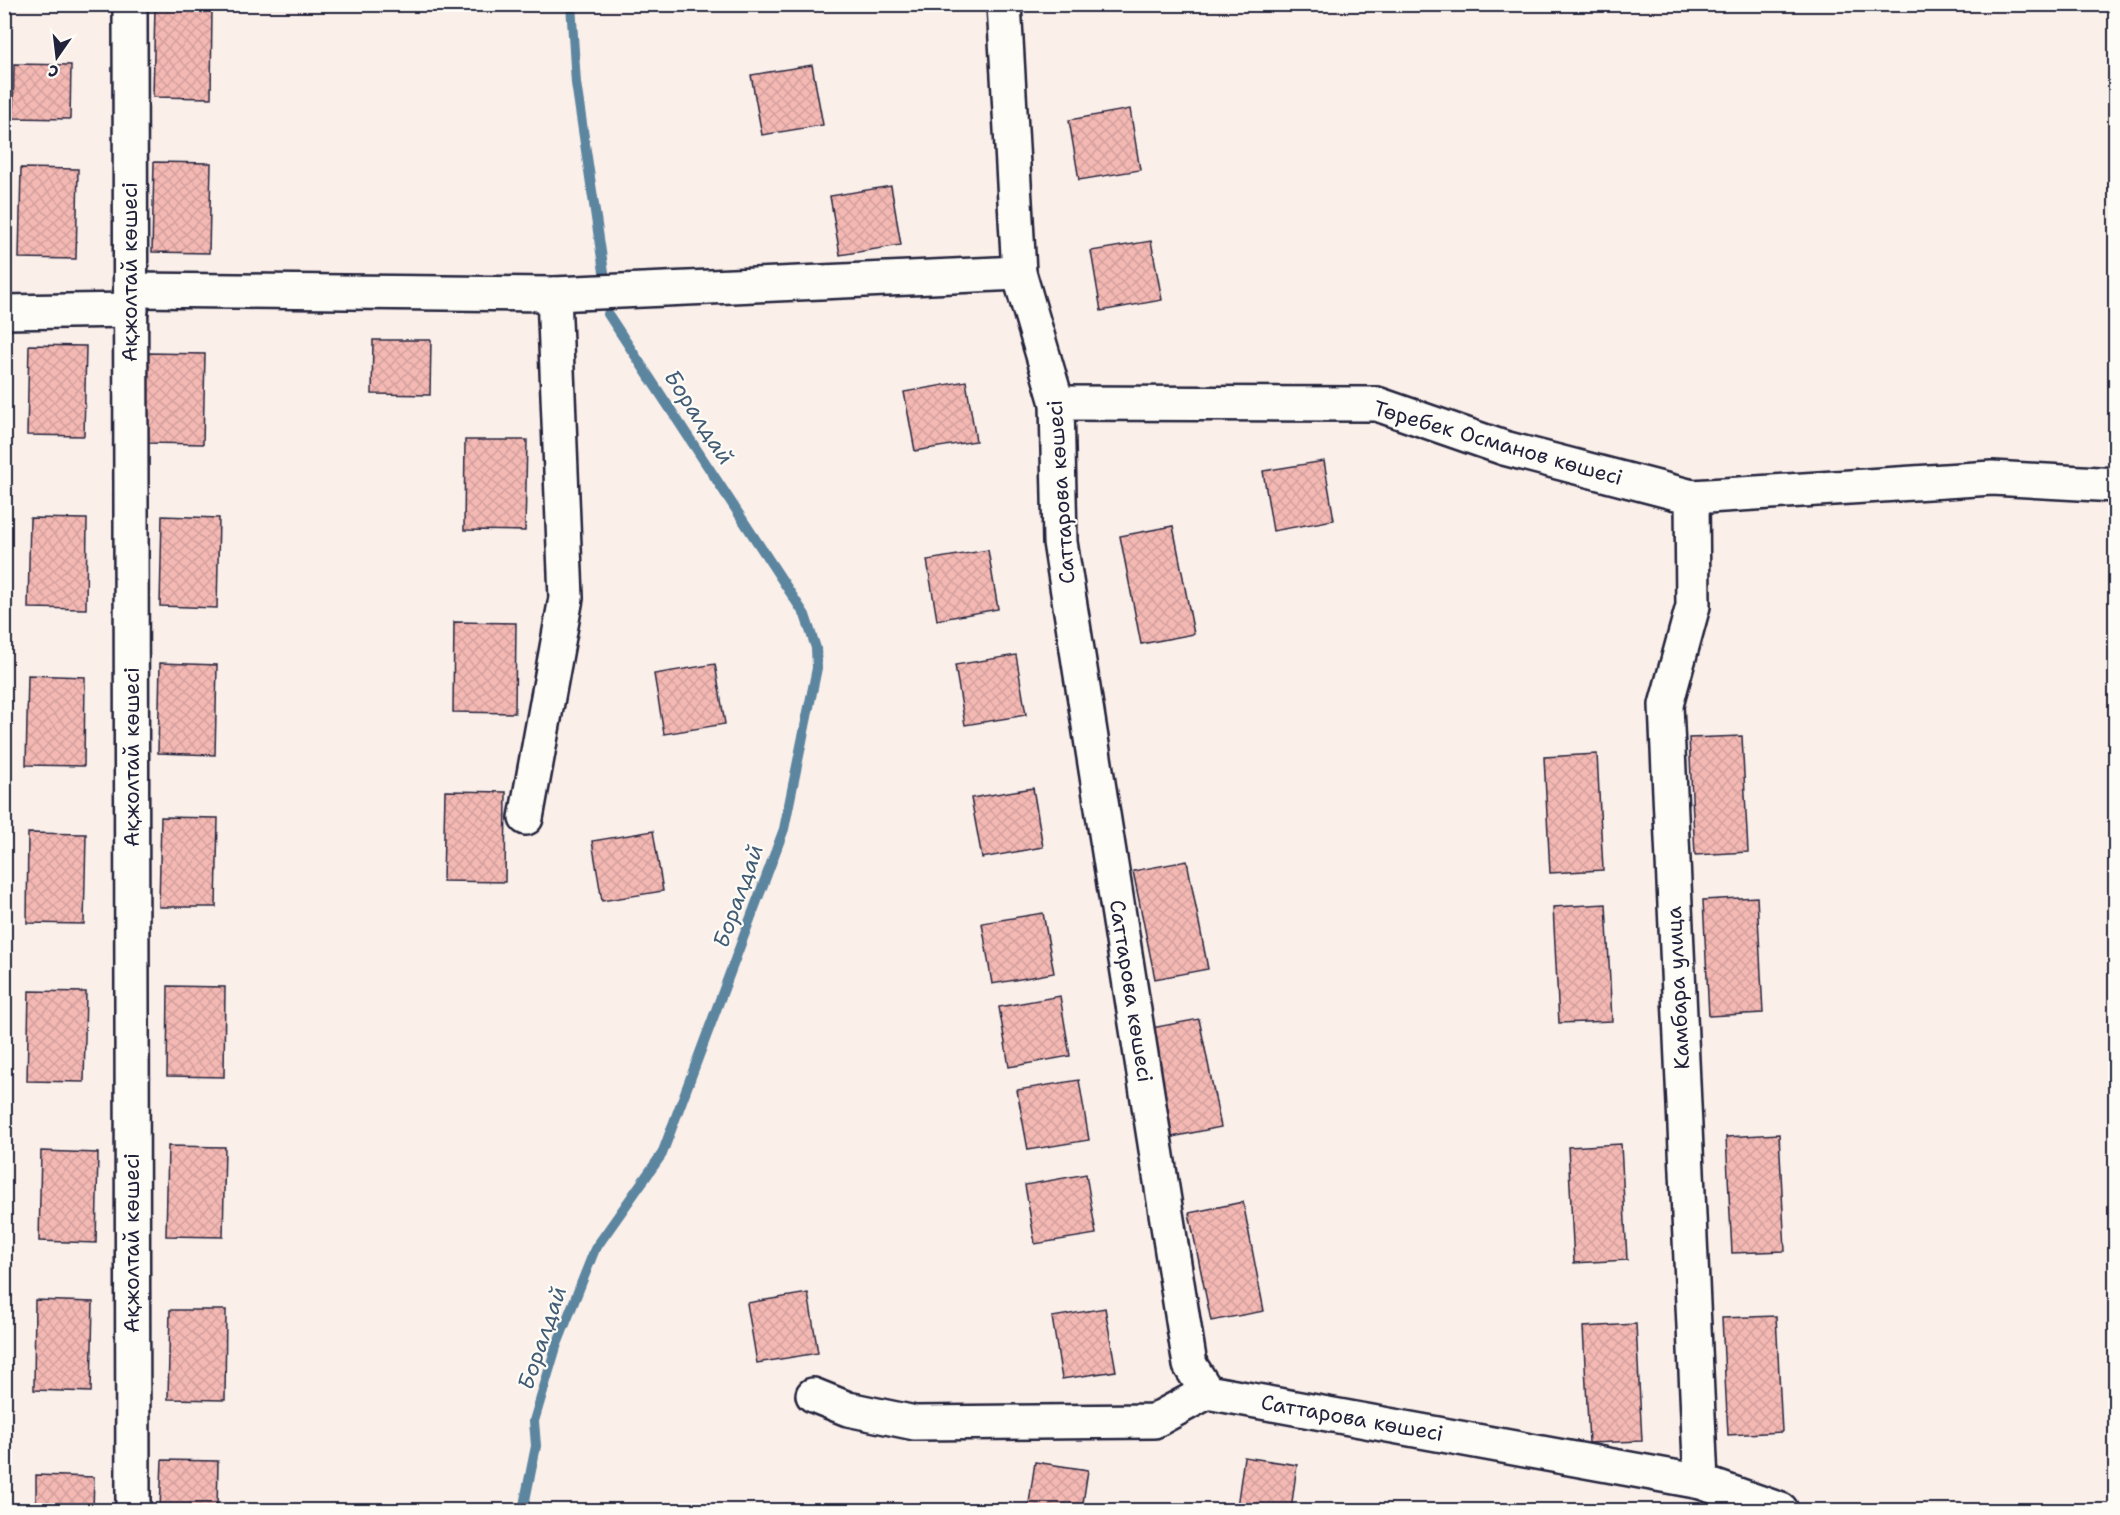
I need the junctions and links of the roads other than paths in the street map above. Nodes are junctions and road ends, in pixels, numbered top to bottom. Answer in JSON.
{"nodes":[{"id":1,"x":130,"y":4,"type":"edge"},
{"id":2,"x":1004,"y":4,"type":"edge"},
{"id":3,"x":1019,"y":273,"type":"junction"},
{"id":4,"x":554,"y":294,"type":"junction"},
{"id":5,"x":131,"y":300,"type":"junction"},
{"id":6,"x":4,"y":312,"type":"edge"},
{"id":7,"x":1057,"y":404,"type":"junction"},
{"id":8,"x":2115,"y":484,"type":"edge"},
{"id":9,"x":1692,"y":497,"type":"junction"},
{"id":10,"x":526,"y":818,"type":"dead end"},
{"id":11,"x":1207,"y":1392,"type":"junction"},
{"id":12,"x":813,"y":1395,"type":"dead end"},
{"id":13,"x":1701,"y":1482,"type":"junction"},
{"id":14,"x":133,"y":1510,"type":"edge"},
{"id":15,"x":1781,"y":1510,"type":"edge"}],
"edges":[{"from":1,"to":5,"type":"street","name":"Ақжолтай көшесі"},
{"from":2,"to":3,"type":"street","name":"Саттарова көшесі"},
{"from":3,"to":4,"type":"street"},
{"from":3,"to":7,"type":"street","name":"Саттарова көшесі"},
{"from":4,"to":5,"type":"street"},
{"from":4,"to":10,"type":"street"},
{"from":5,"to":6,"type":"street"},
{"from":5,"to":14,"type":"street","name":"Ақжолтай көшесі"},
{"from":7,"to":9,"type":"street","name":"Төребек Османов көшесі"},
{"from":7,"to":11,"type":"street","name":"Саттарова көшесі"},
{"from":8,"to":9,"type":"street","name":"Төребек Османов көшесі"},
{"from":9,"to":13,"type":"street","name":"Камбара улица"},
{"from":11,"to":12,"type":"street"},
{"from":11,"to":13,"type":"street","name":"Саттарова көшесі"},
{"from":13,"to":15,"type":"street","name":"Саттарова көшесі"}]}
